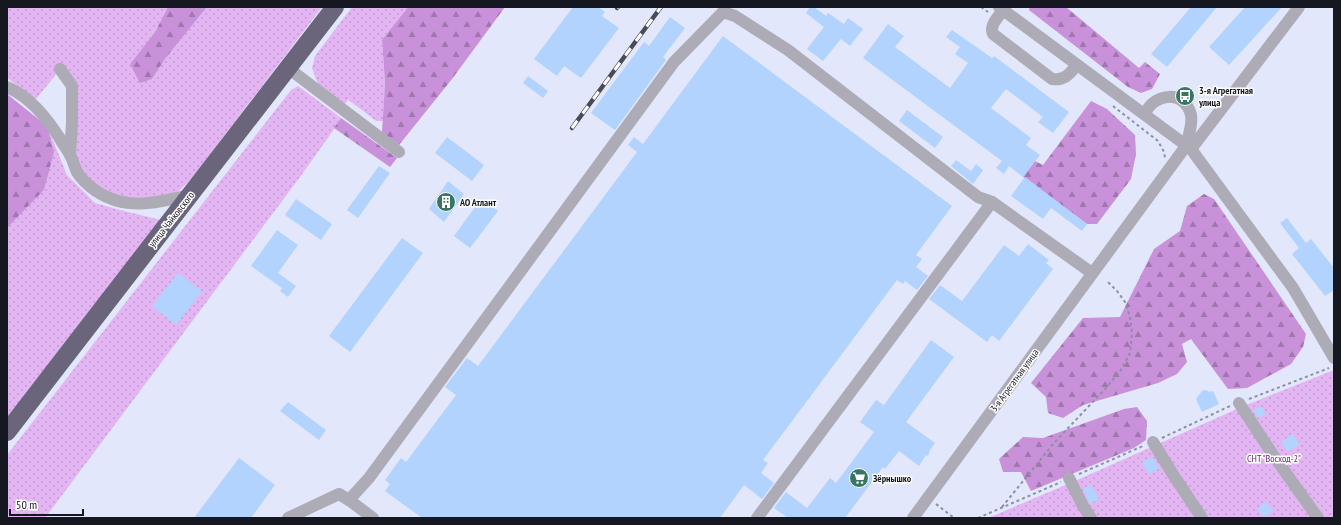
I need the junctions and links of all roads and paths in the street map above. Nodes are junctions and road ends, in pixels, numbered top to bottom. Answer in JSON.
{"nodes":[{"id":1,"x":335,"y":7,"type":"edge"},
{"id":2,"x":1299,"y":7,"type":"edge"},
{"id":3,"x":1007,"y":10,"type":"edge"},
{"id":4,"x":1077,"y":65,"type":"junction"},
{"id":5,"x":288,"y":68,"type":"junction"},
{"id":6,"x":60,"y":69,"type":"dead end"},
{"id":7,"x":7,"y":87,"type":"edge"},
{"id":8,"x":1108,"y":102,"type":"dead end"},
{"id":9,"x":1145,"y":114,"type":"junction"},
{"id":10,"x":1188,"y":148,"type":"junction"},
{"id":11,"x":399,"y":152,"type":"dead end"},
{"id":12,"x":70,"y":154,"type":"junction"},
{"id":13,"x":1165,"y":158,"type":"dead end"},
{"id":14,"x":190,"y":195,"type":"junction"},
{"id":15,"x":992,"y":202,"type":"junction"},
{"id":16,"x":1092,"y":273,"type":"junction"},
{"id":17,"x":1106,"y":280,"type":"dead end"},
{"id":18,"x":1334,"y":358,"type":"edge"},
{"id":19,"x":1239,"y":403,"type":"dead end"},
{"id":20,"x":7,"y":432,"type":"edge"},
{"id":21,"x":1153,"y":442,"type":"dead end"},
{"id":22,"x":1069,"y":478,"type":"dead end"},
{"id":23,"x":928,"y":498,"type":"junction"},
{"id":24,"x":349,"y":500,"type":"junction"},
{"id":25,"x":1001,"y":508,"type":"dead end"},
{"id":26,"x":288,"y":518,"type":"edge"},
{"id":27,"x":373,"y":518,"type":"edge"},
{"id":28,"x":757,"y":518,"type":"edge"},
{"id":29,"x":913,"y":518,"type":"edge"},
{"id":30,"x":954,"y":518,"type":"edge"},
{"id":31,"x":1091,"y":518,"type":"edge"},
{"id":32,"x":1202,"y":518,"type":"edge"},
{"id":33,"x":1318,"y":518,"type":"edge"}],
"edges":[{"from":1,"to":5,"type":"highway","name":"улица Чайковского"},
{"from":2,"to":10,"type":"street","name":"3-я Агрегатная улица"},
{"from":3,"to":4,"type":"street"},
{"from":3,"to":4,"type":"street"},
{"from":4,"to":9,"type":"street"},
{"from":5,"to":11,"type":"street"},
{"from":5,"to":14,"type":"highway","name":"улица Чайковского"},
{"from":6,"to":12,"type":"street"},
{"from":7,"to":12,"type":"street"},
{"from":8,"to":13,"type":"path"},
{"from":9,"to":10,"type":"street"},
{"from":9,"to":10,"type":"street"},
{"from":10,"to":16,"type":"street","name":"3-я Агрегатная улица"},
{"from":10,"to":18,"type":"street"},
{"from":12,"to":14,"type":"street"},
{"from":14,"to":20,"type":"highway","name":"улица Чайковского"},
{"from":15,"to":16,"type":"street"},
{"from":15,"to":24,"type":"street"},
{"from":15,"to":28,"type":"street"},
{"from":16,"to":23,"type":"street","name":"3-я Агрегатная улица"},
{"from":17,"to":25,"type":"path"},
{"from":19,"to":33,"type":"street"},
{"from":21,"to":32,"type":"street"},
{"from":22,"to":31,"type":"street"},
{"from":23,"to":29,"type":"street","name":"3-я Агрегатная улица"},
{"from":23,"to":30,"type":"path"},
{"from":24,"to":26,"type":"street"},
{"from":24,"to":27,"type":"street"}]}
